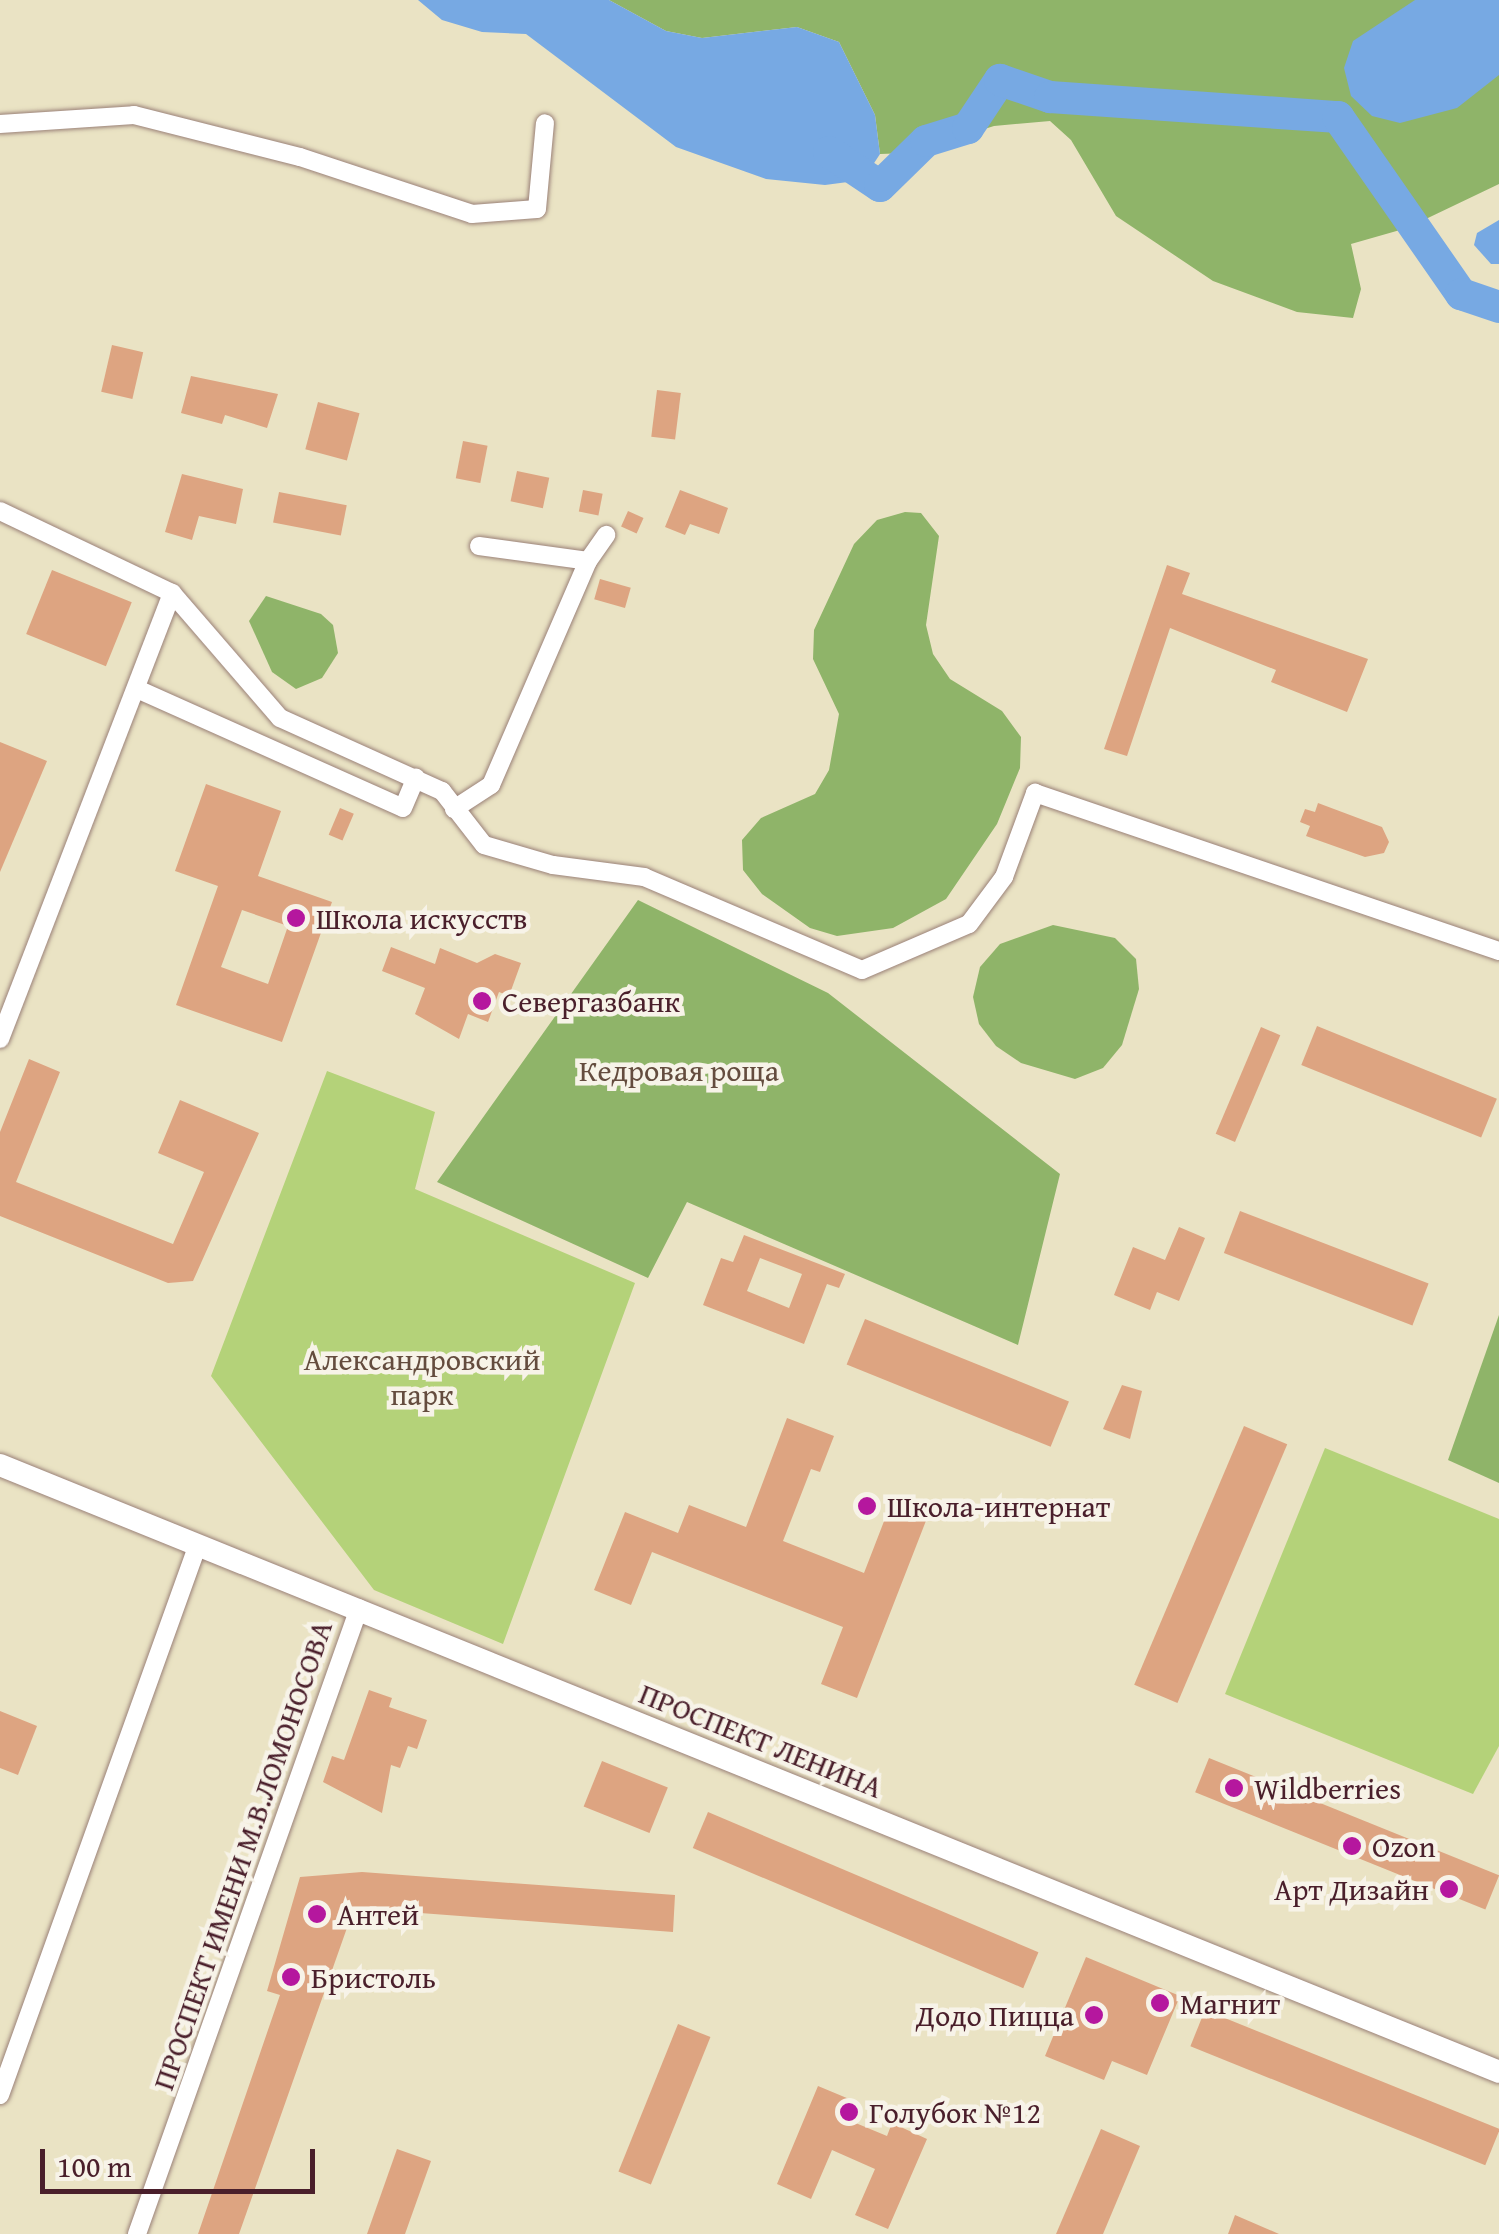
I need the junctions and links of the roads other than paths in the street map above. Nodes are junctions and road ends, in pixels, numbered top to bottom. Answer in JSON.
{"nodes":[{"id":1,"x":545,"y":123,"type":"dead end"},
{"id":2,"x":0,"y":124,"type":"edge"},
{"id":3,"x":0,"y":511,"type":"edge"},
{"id":4,"x":606,"y":535,"type":"dead end"},
{"id":5,"x":479,"y":546,"type":"dead end"},
{"id":6,"x":588,"y":561,"type":"junction"},
{"id":7,"x":172,"y":593,"type":"junction"},
{"id":8,"x":137,"y":688,"type":"junction"},
{"id":9,"x":416,"y":778,"type":"junction"},
{"id":10,"x":454,"y":809,"type":"junction"},
{"id":11,"x":1499,"y":950,"type":"edge"},
{"id":12,"x":0,"y":1039,"type":"edge"},
{"id":13,"x":0,"y":1465,"type":"edge"},
{"id":14,"x":198,"y":1544,"type":"junction"},
{"id":15,"x":359,"y":1608,"type":"junction"},
{"id":16,"x":1499,"y":2072,"type":"edge"},
{"id":17,"x":0,"y":2095,"type":"edge"},
{"id":18,"x":138,"y":2234,"type":"edge"}],
"edges":[{"from":1,"to":2,"type":"street"},
{"from":3,"to":7,"type":"street"},
{"from":4,"to":6,"type":"street"},
{"from":5,"to":6,"type":"street"},
{"from":6,"to":10,"type":"street"},
{"from":7,"to":8,"type":"street"},
{"from":7,"to":9,"type":"street"},
{"from":8,"to":9,"type":"street"},
{"from":8,"to":12,"type":"street"},
{"from":9,"to":10,"type":"street"},
{"from":10,"to":11,"type":"street"},
{"from":13,"to":14,"type":"street","name":"ПРОСПЕКТ ЛЕНИНА"},
{"from":14,"to":15,"type":"street","name":"ПРОСПЕКТ ЛЕНИНА"},
{"from":14,"to":17,"type":"street"},
{"from":15,"to":16,"type":"street","name":"ПРОСПЕКТ ЛЕНИНА"},
{"from":15,"to":18,"type":"street","name":"ПРОСПЕКТ ИМЕНИ М.В.ЛОМОНОСОВА"}]}
